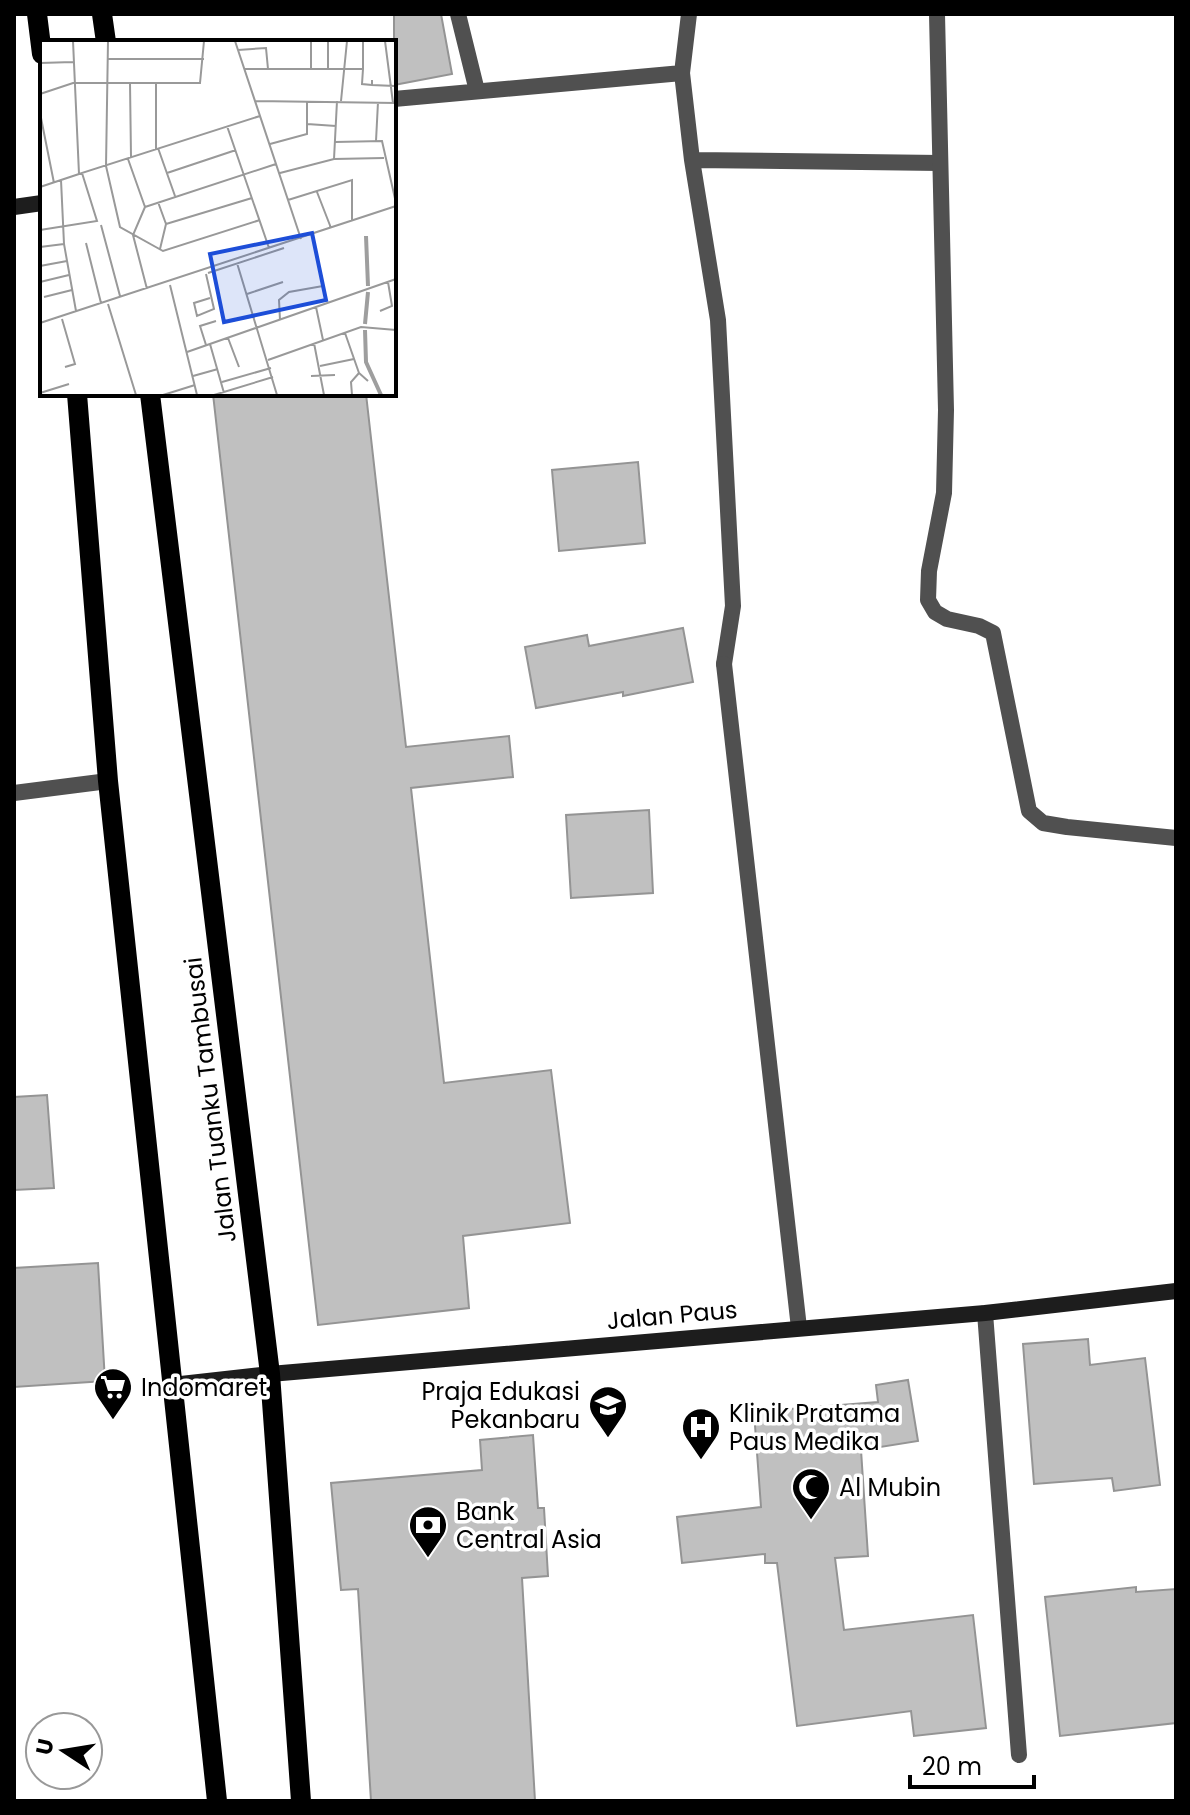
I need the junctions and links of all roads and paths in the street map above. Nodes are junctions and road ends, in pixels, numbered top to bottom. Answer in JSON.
{"nodes":[{"id":1,"x":37,"y":14,"type":"edge"},
{"id":2,"x":102,"y":14,"type":"edge"},
{"id":3,"x":458,"y":14,"type":"edge"},
{"id":4,"x":689,"y":14,"type":"edge"},
{"id":5,"x":937,"y":14,"type":"edge"},
{"id":6,"x":40,"y":40,"type":"edge"},
{"id":7,"x":106,"y":40,"type":"edge"},
{"id":8,"x":682,"y":73,"type":"junction"},
{"id":9,"x":477,"y":91,"type":"junction"},
{"id":10,"x":396,"y":99,"type":"edge"},
{"id":11,"x":692,"y":160,"type":"junction"},
{"id":12,"x":940,"y":163,"type":"junction"},
{"id":13,"x":40,"y":203,"type":"edge"},
{"id":14,"x":14,"y":207,"type":"edge"},
{"id":15,"x":77,"y":396,"type":"edge"},
{"id":16,"x":150,"y":396,"type":"edge"},
{"id":17,"x":108,"y":781,"type":"junction"},
{"id":18,"x":14,"y":793,"type":"edge"},
{"id":19,"x":1176,"y":838,"type":"edge"},
{"id":20,"x":1176,"y":1291,"type":"edge"},
{"id":21,"x":985,"y":1313,"type":"junction"},
{"id":22,"x":799,"y":1328,"type":"junction"},
{"id":23,"x":270,"y":1374,"type":"junction"},
{"id":24,"x":172,"y":1385,"type":"junction"},
{"id":25,"x":1019,"y":1755,"type":"dead end"},
{"id":26,"x":217,"y":1801,"type":"edge"},
{"id":27,"x":301,"y":1801,"type":"edge"}],
"edges":[{"from":1,"to":6,"type":"main road"},
{"from":2,"to":7,"type":"main road"},
{"from":3,"to":9,"type":"street"},
{"from":4,"to":8,"type":"street"},
{"from":5,"to":12,"type":"street"},
{"from":8,"to":9,"type":"street"},
{"from":8,"to":11,"type":"street"},
{"from":9,"to":10,"type":"street"},
{"from":11,"to":12,"type":"street"},
{"from":11,"to":22,"type":"street"},
{"from":12,"to":19,"type":"street"},
{"from":13,"to":14,"type":"main road"},
{"from":15,"to":17,"type":"main road"},
{"from":16,"to":23,"type":"main road","name":"Jalan Tuanku Tambusai"},
{"from":17,"to":18,"type":"street"},
{"from":17,"to":24,"type":"main road"},
{"from":20,"to":21,"type":"main road","name":"Jalan Paus"},
{"from":21,"to":22,"type":"main road","name":"Jalan Paus"},
{"from":21,"to":25,"type":"street"},
{"from":22,"to":23,"type":"main road","name":"Jalan Paus"},
{"from":23,"to":24,"type":"main road","name":"Jalan Paus"},
{"from":23,"to":27,"type":"main road","name":"Jalan Tuanku Tambusai"},
{"from":24,"to":26,"type":"main road"}]}
